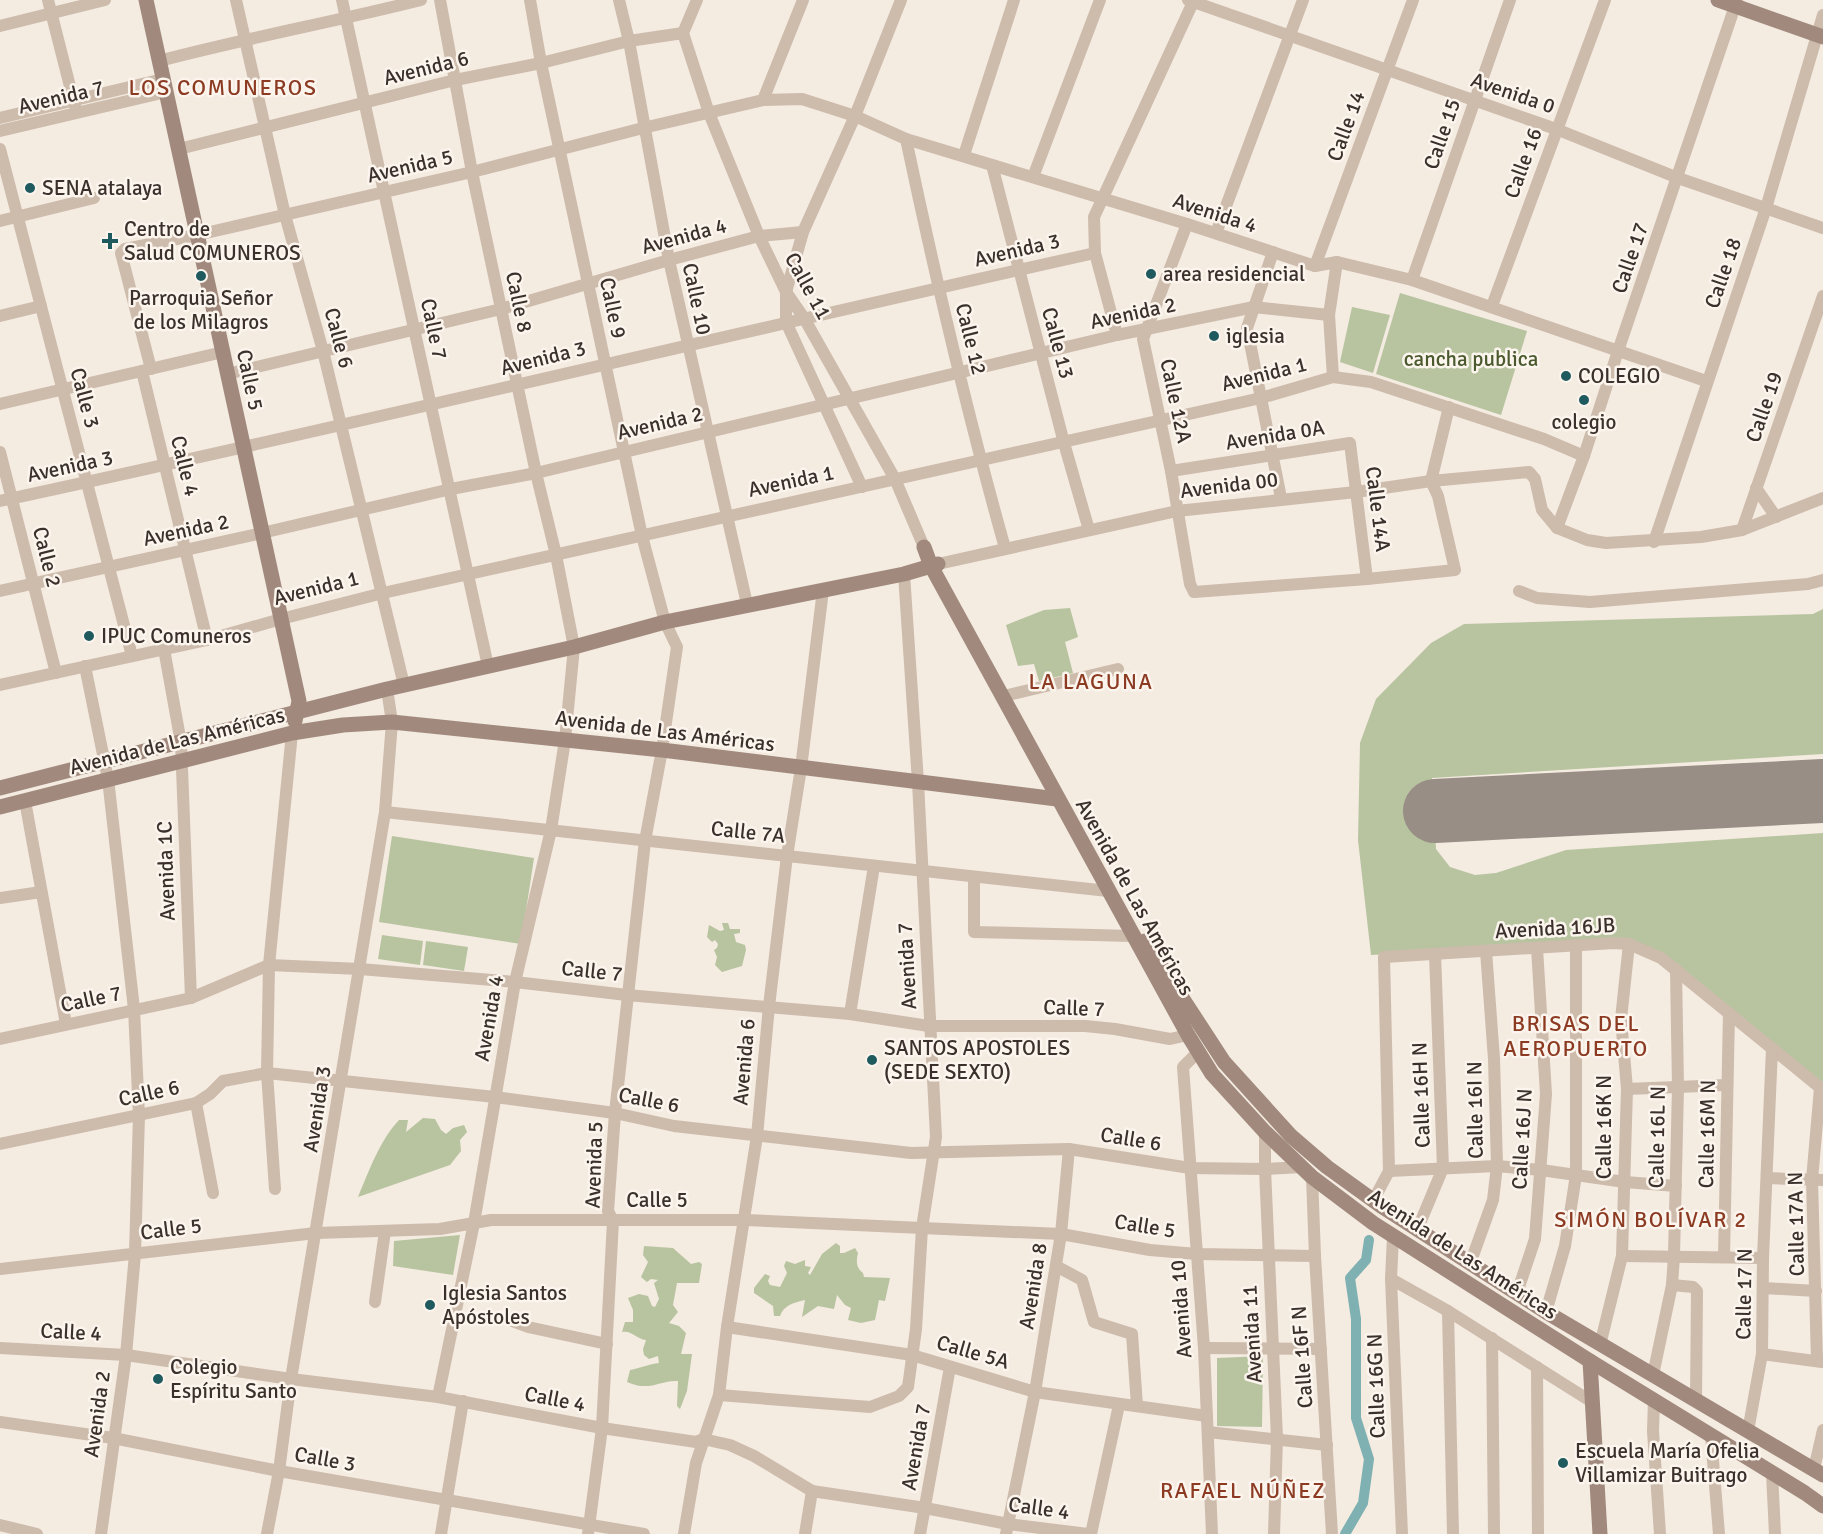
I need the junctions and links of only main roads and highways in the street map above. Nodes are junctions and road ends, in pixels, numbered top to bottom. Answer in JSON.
{"nodes":[{"id":1,"x":146,"y":0,"type":"edge"},
{"id":2,"x":1718,"y":0,"type":"edge"},
{"id":3,"x":1736,"y":3,"type":"edge"},
{"id":4,"x":1820,"y":36,"type":"edge"},
{"id":5,"x":924,"y":547,"type":"road end"},
{"id":6,"x":934,"y":565,"type":"junction"},
{"id":7,"x":298,"y":713,"type":"junction"},
{"id":8,"x":292,"y":733,"type":"junction"},
{"id":9,"x":0,"y":788,"type":"edge"},
{"id":10,"x":1057,"y":799,"type":"junction"},
{"id":11,"x":0,"y":807,"type":"edge"},
{"id":12,"x":1377,"y":1204,"type":"junction"},
{"id":13,"x":1403,"y":1219,"type":"junction"},
{"id":14,"x":1373,"y":1223,"type":"junction"},
{"id":15,"x":1393,"y":1237,"type":"junction"},
{"id":16,"x":1590,"y":1361,"type":"junction"},
{"id":17,"x":1777,"y":1447,"type":"junction"},
{"id":18,"x":1818,"y":1472,"type":"edge"},
{"id":19,"x":1772,"y":1473,"type":"junction"},
{"id":20,"x":1805,"y":1493,"type":"junction"},
{"id":21,"x":1823,"y":1506,"type":"edge"},
{"id":22,"x":1600,"y":1534,"type":"edge"}],
"edges":[{"from":1,"to":7,"type":"main road","name":"Calle 5"},
{"from":2,"to":3,"type":"main road"},
{"from":3,"to":4,"type":"main road"},
{"from":5,"to":6,"type":"main road","name":"Avenida de Las Américas"},
{"from":6,"to":7,"type":"main road","name":"Avenida de Las Américas"},
{"from":6,"to":10,"type":"main road"},
{"from":6,"to":12,"type":"main road","name":"Avenida de Las Américas"},
{"from":7,"to":8,"type":"main road","name":"Calle 5"},
{"from":7,"to":9,"type":"main road","name":"Avenida de Las Américas"},
{"from":8,"to":10,"type":"main road","name":"Avenida de Las Américas"},
{"from":8,"to":11,"type":"main road","name":"Avenida de Las Américas"},
{"from":10,"to":14,"type":"main road","name":"Avenida de Las Américas"},
{"from":12,"to":13,"type":"main road","name":"Avenida de Las Américas"},
{"from":12,"to":14,"type":"main road"},
{"from":13,"to":15,"type":"main road"},
{"from":13,"to":17,"type":"main road","name":"Avenida de Las Américas"},
{"from":14,"to":15,"type":"main road","name":"Avenida de Las Américas"},
{"from":15,"to":16,"type":"main road","name":"Avenida de Las Américas"},
{"from":16,"to":19,"type":"main road","name":"Avenida de Las Américas"},
{"from":16,"to":22,"type":"main road"},
{"from":17,"to":18,"type":"main road","name":"Avenida de Las Américas"},
{"from":17,"to":19,"type":"main road"},
{"from":18,"to":20,"type":"main road"},
{"from":19,"to":20,"type":"main road","name":"Avenida de Las Américas"},
{"from":20,"to":21,"type":"main road","name":"Avenida de Las Américas"}]}
